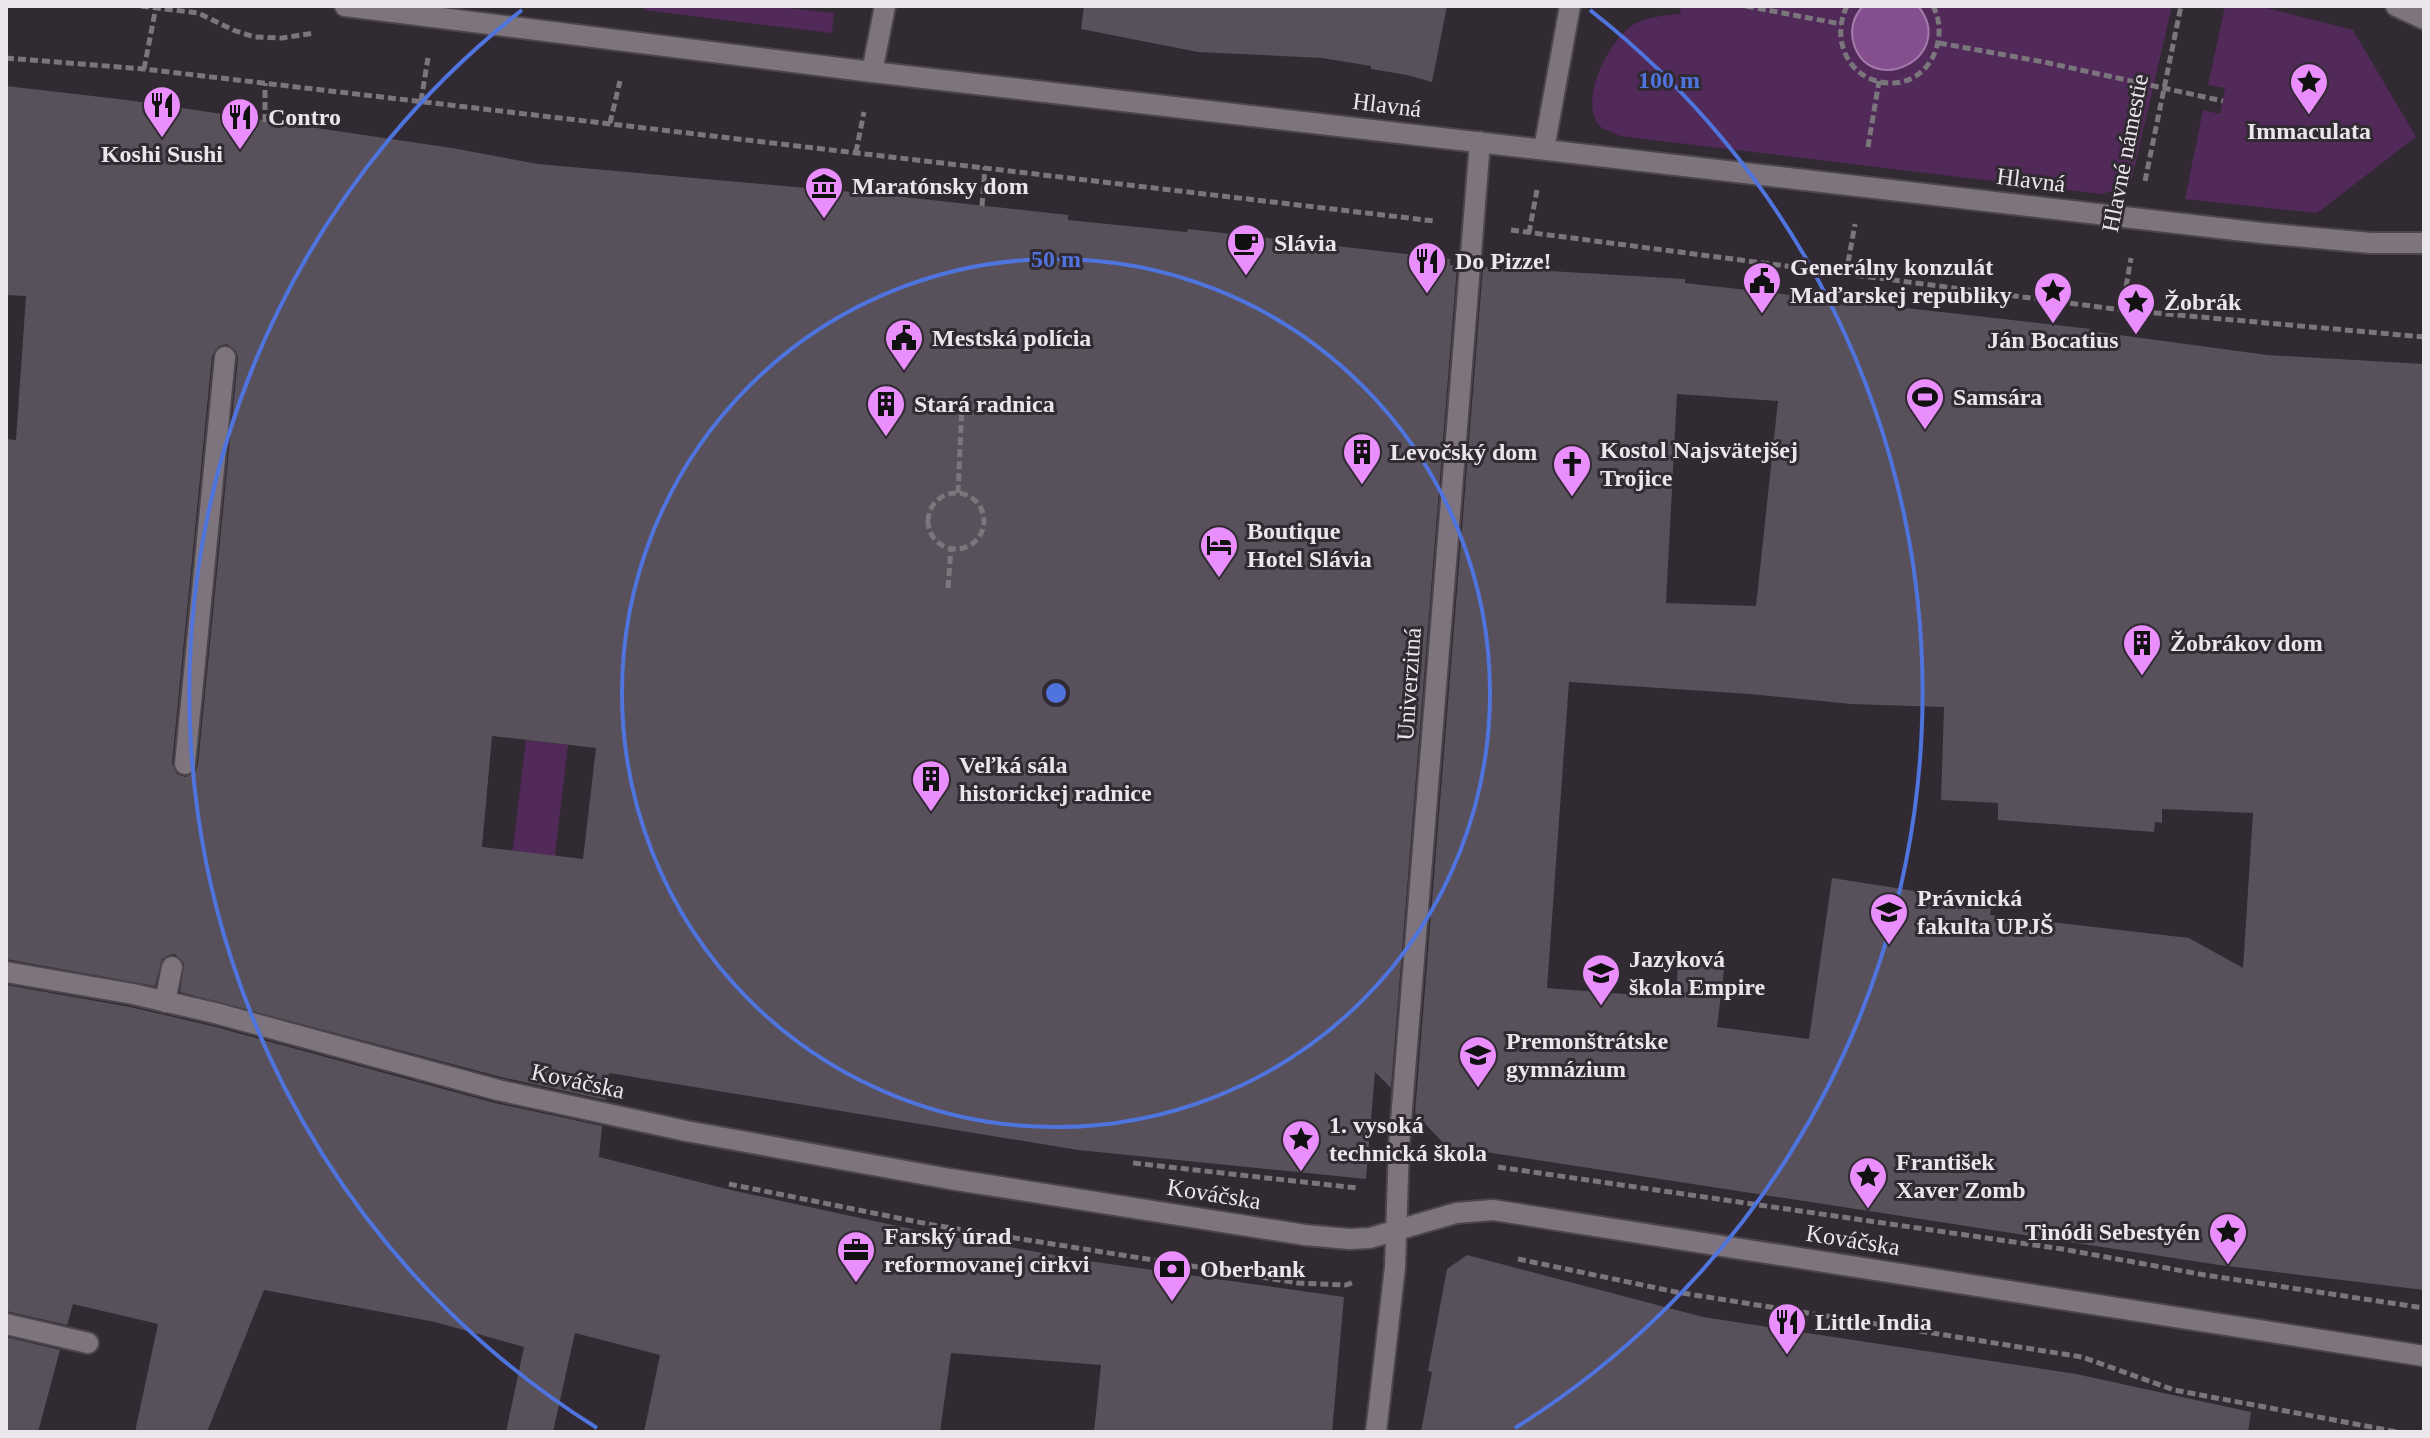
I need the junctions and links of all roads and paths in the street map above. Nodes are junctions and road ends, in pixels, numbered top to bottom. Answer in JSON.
{"nodes":[{"id":1,"x":156,"y":6,"type":"edge"},
{"id":2,"x":345,"y":6,"type":"edge"},
{"id":3,"x":885,"y":6,"type":"edge"},
{"id":4,"x":1570,"y":6,"type":"edge"},
{"id":5,"x":1746,"y":6,"type":"edge"},
{"id":6,"x":1847,"y":6,"type":"edge"},
{"id":7,"x":1933,"y":6,"type":"edge"},
{"id":8,"x":2181,"y":6,"type":"edge"},
{"id":9,"x":2396,"y":6,"type":"edge"},
{"id":10,"x":2424,"y":19,"type":"edge"},
{"id":11,"x":1841,"y":24,"type":"junction"},
{"id":12,"x":1939,"y":43,"type":"junction"},
{"id":13,"x":6,"y":58,"type":"edge"},
{"id":14,"x":144,"y":69,"type":"junction"},
{"id":15,"x":872,"y":72,"type":"junction"},
{"id":16,"x":265,"y":83,"type":"junction"},
{"id":17,"x":2164,"y":89,"type":"junction"},
{"id":18,"x":2223,"y":101,"type":"dead end"},
{"id":19,"x":265,"y":122,"type":"dead end"},
{"id":20,"x":1480,"y":142,"type":"junction"},
{"id":21,"x":1544,"y":149,"type":"junction"},
{"id":22,"x":985,"y":167,"type":"junction"},
{"id":23,"x":982,"y":206,"type":"dead end"},
{"id":24,"x":2138,"y":218,"type":"junction"},
{"id":25,"x":1472,"y":225,"type":"junction"},
{"id":26,"x":2424,"y":243,"type":"edge"},
{"id":27,"x":2122,"y":310,"type":"junction"},
{"id":28,"x":2424,"y":337,"type":"edge"},
{"id":29,"x":225,"y":357,"type":"dead end"},
{"id":30,"x":962,"y":405,"type":"dead end"},
{"id":31,"x":958,"y":493,"type":"junction"},
{"id":32,"x":951,"y":548,"type":"junction"},
{"id":33,"x":948,"y":588,"type":"dead end"},
{"id":34,"x":185,"y":764,"type":"dead end"},
{"id":35,"x":172,"y":967,"type":"dead end"},
{"id":36,"x":6,"y":972,"type":"edge"},
{"id":37,"x":165,"y":1002,"type":"junction"},
{"id":38,"x":1127,"y":1162,"type":"dead end"},
{"id":39,"x":1489,"y":1168,"type":"dead end"},
{"id":40,"x":1398,"y":1182,"type":"junction"},
{"id":41,"x":1397,"y":1231,"type":"junction"},
{"id":42,"x":2424,"y":1308,"type":"edge"},
{"id":43,"x":6,"y":1324,"type":"edge"},
{"id":44,"x":88,"y":1343,"type":"dead end"},
{"id":45,"x":2424,"y":1356,"type":"edge"},
{"id":46,"x":1376,"y":1432,"type":"edge"}],
"edges":[{"from":1,"to":14,"type":"path"},
{"from":2,"to":15,"type":"street","name":"Hlavná"},
{"from":3,"to":15,"type":"street"},
{"from":4,"to":21,"type":"street"},
{"from":5,"to":11,"type":"path"},
{"from":6,"to":11,"type":"path"},
{"from":7,"to":12,"type":"path"},
{"from":8,"to":17,"type":"path","name":"Hlavné námestie"},
{"from":9,"to":10,"type":"street"},
{"from":11,"to":12,"type":"path"},
{"from":12,"to":17,"type":"path"},
{"from":13,"to":14,"type":"path"},
{"from":14,"to":16,"type":"path"},
{"from":15,"to":20,"type":"street","name":"Hlavná"},
{"from":16,"to":19,"type":"path"},
{"from":16,"to":22,"type":"path"},
{"from":17,"to":18,"type":"path"},
{"from":17,"to":24,"type":"path","name":"Hlavné námestie"},
{"from":20,"to":21,"type":"street","name":"Hlavná"},
{"from":20,"to":25,"type":"street","name":"Univerzitná"},
{"from":21,"to":24,"type":"street","name":"Hlavná"},
{"from":22,"to":23,"type":"path"},
{"from":22,"to":25,"type":"path"},
{"from":24,"to":26,"type":"street","name":"Hlavná"},
{"from":24,"to":27,"type":"path","name":"Hlavné námestie"},
{"from":25,"to":27,"type":"path"},
{"from":25,"to":40,"type":"street","name":"Univerzitná"},
{"from":27,"to":28,"type":"path"},
{"from":29,"to":34,"type":"street"},
{"from":30,"to":31,"type":"path"},
{"from":31,"to":32,"type":"path"},
{"from":31,"to":32,"type":"path"},
{"from":32,"to":33,"type":"path"},
{"from":35,"to":37,"type":"street"},
{"from":36,"to":37,"type":"street","name":"Kováčska"},
{"from":37,"to":41,"type":"street","name":"Kováčska"},
{"from":38,"to":40,"type":"path"},
{"from":39,"to":42,"type":"path"},
{"from":40,"to":41,"type":"street","name":"Univerzitná"},
{"from":41,"to":45,"type":"street","name":"Kováčska"},
{"from":41,"to":46,"type":"street","name":"Univerzitná"},
{"from":43,"to":44,"type":"street"}]}
